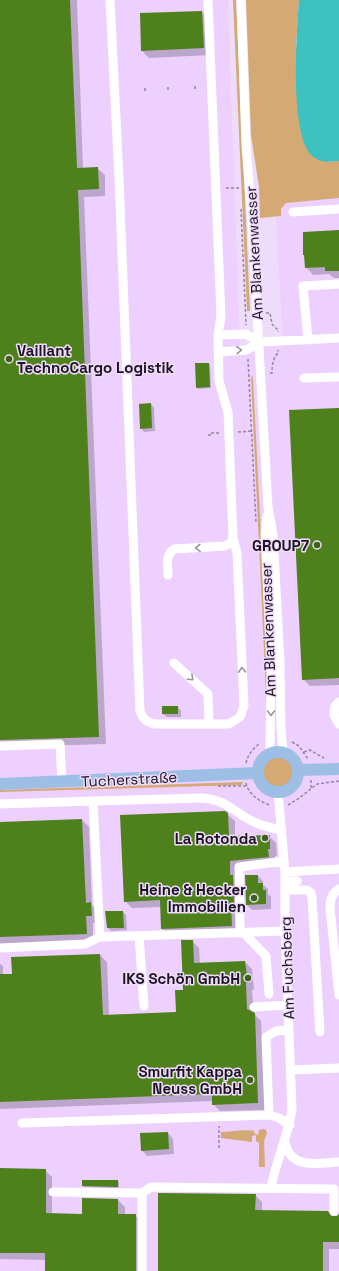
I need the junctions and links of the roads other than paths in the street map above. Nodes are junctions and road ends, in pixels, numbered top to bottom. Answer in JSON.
{"nodes":[{"id":1,"x":110,"y":0,"type":"edge"},
{"id":2,"x":208,"y":0,"type":"edge"},
{"id":3,"x":241,"y":0,"type":"edge"},
{"id":4,"x":339,"y":209,"type":"edge"},
{"id":5,"x":293,"y":212,"type":"dead end"},
{"id":6,"x":339,"y":284,"type":"edge"},
{"id":7,"x":218,"y":335,"type":"junction"},
{"id":8,"x":339,"y":338,"type":"edge"},
{"id":9,"x":308,"y":340,"type":"junction"},
{"id":10,"x":259,"y":342,"type":"junction"},
{"id":11,"x":218,"y":352,"type":"junction"},
{"id":12,"x":339,"y":377,"type":"edge"},
{"id":13,"x":304,"y":378,"type":"dead end"},
{"id":14,"x":268,"y":507,"type":"junction"},
{"id":15,"x":233,"y":538,"type":"junction"},
{"id":16,"x":168,"y":575,"type":"dead end"},
{"id":17,"x":174,"y":663,"type":"dead end"},
{"id":18,"x":339,"y":702,"type":"edge"},
{"id":19,"x":209,"y":724,"type":"junction"},
{"id":20,"x":339,"y":724,"type":"edge"},
{"id":21,"x":0,"y":746,"type":"edge"},
{"id":22,"x":283,"y":752,"type":"junction"},
{"id":23,"x":270,"y":753,"type":"junction"},
{"id":24,"x":339,"y":769,"type":"edge"},
{"id":25,"x":304,"y":770,"type":"junction"},
{"id":26,"x":252,"y":773,"type":"junction"},
{"id":27,"x":62,"y":782,"type":"junction"},
{"id":28,"x":0,"y":784,"type":"edge"},
{"id":29,"x":278,"y":792,"type":"junction"},
{"id":30,"x":93,"y":801,"type":"junction"},
{"id":31,"x":0,"y":804,"type":"edge"},
{"id":32,"x":281,"y":830,"type":"junction"},
{"id":33,"x":284,"y":861,"type":"junction"},
{"id":34,"x":339,"y":869,"type":"edge"},
{"id":35,"x":297,"y":880,"type":"dead end"},
{"id":36,"x":285,"y":881,"type":"junction"},
{"id":37,"x":339,"y":889,"type":"edge"},
{"id":38,"x":285,"y":931,"type":"junction"},
{"id":39,"x":242,"y":932,"type":"junction"},
{"id":40,"x":139,"y":936,"type":"junction"},
{"id":41,"x":100,"y":938,"type":"junction"},
{"id":42,"x":0,"y":948,"type":"edge"},
{"id":43,"x":269,"y":994,"type":"dead end"},
{"id":44,"x":339,"y":995,"type":"edge"},
{"id":45,"x":288,"y":1005,"type":"junction"},
{"id":46,"x":144,"y":1006,"type":"dead end"},
{"id":47,"x":254,"y":1007,"type":"dead end"},
{"id":48,"x":289,"y":1030,"type":"junction"},
{"id":49,"x":320,"y":1032,"type":"dead end"},
{"id":50,"x":339,"y":1068,"type":"edge"},
{"id":51,"x":291,"y":1070,"type":"junction"},
{"id":52,"x":269,"y":1115,"type":"junction"},
{"id":53,"x":22,"y":1122,"type":"dead end"},
{"id":54,"x":290,"y":1125,"type":"junction"},
{"id":55,"x":285,"y":1143,"type":"junction"},
{"id":56,"x":339,"y":1162,"type":"edge"},
{"id":57,"x":270,"y":1188,"type":"junction"},
{"id":58,"x":53,"y":1192,"type":"dead end"},
{"id":59,"x":142,"y":1192,"type":"junction"},
{"id":60,"x":334,"y":1210,"type":"dead end"},
{"id":61,"x":142,"y":1271,"type":"edge"}],
"edges":[{"from":1,"to":19,"type":"street"},
{"from":2,"to":7,"type":"street"},
{"from":3,"to":10,"type":"street","name":"Am Blankenwasser"},
{"from":4,"to":5,"type":"street"},
{"from":6,"to":9,"type":"street"},
{"from":7,"to":10,"type":"street"},
{"from":7,"to":11,"type":"street"},
{"from":8,"to":9,"type":"street"},
{"from":9,"to":10,"type":"street"},
{"from":11,"to":10,"type":"street","one_way":true},
{"from":10,"to":14,"type":"street","name":"Am Blankenwasser"},
{"from":11,"to":15,"type":"street"},
{"from":12,"to":13,"type":"street"},
{"from":14,"to":22,"type":"street","name":"Am Blankenwasser"},
{"from":14,"to":23,"type":"street","name":"Am Blankenwasser","one_way":true},
{"from":15,"to":16,"type":"street","one_way":true},
{"from":19,"to":15,"type":"street","one_way":true},
{"from":17,"to":19,"type":"street","one_way":true},
{"from":18,"to":20,"type":"street"},
{"from":21,"to":27,"type":"street"},
{"from":22,"to":23,"type":"main road"},
{"from":22,"to":25,"type":"main road"},
{"from":23,"to":26,"type":"main road"},
{"from":24,"to":25,"type":"main road"},
{"from":25,"to":29,"type":"main road"},
{"from":26,"to":27,"type":"main road","name":"Tucherstraße"},
{"from":26,"to":29,"type":"main road"},
{"from":27,"to":28,"type":"main road","name":"Tucherstraße"},
{"from":29,"to":32,"type":"street","name":"Am Fuchsberg"},
{"from":30,"to":31,"type":"street"},
{"from":30,"to":32,"type":"street"},
{"from":30,"to":41,"type":"street"},
{"from":32,"to":33,"type":"street","name":"Am Fuchsberg"},
{"from":33,"to":36,"type":"street","name":"Am Fuchsberg"},
{"from":33,"to":39,"type":"street"},
{"from":34,"to":36,"type":"street"},
{"from":35,"to":36,"type":"street"},
{"from":36,"to":38,"type":"street","name":"Am Fuchsberg"},
{"from":36,"to":49,"type":"street"},
{"from":37,"to":44,"type":"street"},
{"from":38,"to":39,"type":"street"},
{"from":38,"to":45,"type":"street","name":"Am Fuchsberg"},
{"from":39,"to":40,"type":"street"},
{"from":39,"to":43,"type":"street"},
{"from":40,"to":41,"type":"street"},
{"from":40,"to":46,"type":"street"},
{"from":41,"to":42,"type":"street"},
{"from":45,"to":47,"type":"street"},
{"from":45,"to":48,"type":"street","name":"Am Fuchsberg"},
{"from":48,"to":51,"type":"street","name":"Am Fuchsberg"},
{"from":48,"to":52,"type":"street"},
{"from":50,"to":51,"type":"street"},
{"from":51,"to":54,"type":"street","name":"Am Fuchsberg"},
{"from":52,"to":53,"type":"street"},
{"from":52,"to":54,"type":"street"},
{"from":54,"to":55,"type":"street","name":"Am Fuchsberg"},
{"from":55,"to":56,"type":"street"},
{"from":55,"to":57,"type":"street","name":"Am Fuchsberg"},
{"from":57,"to":59,"type":"street"},
{"from":57,"to":60,"type":"street"},
{"from":58,"to":59,"type":"street"},
{"from":59,"to":61,"type":"street"}]}
